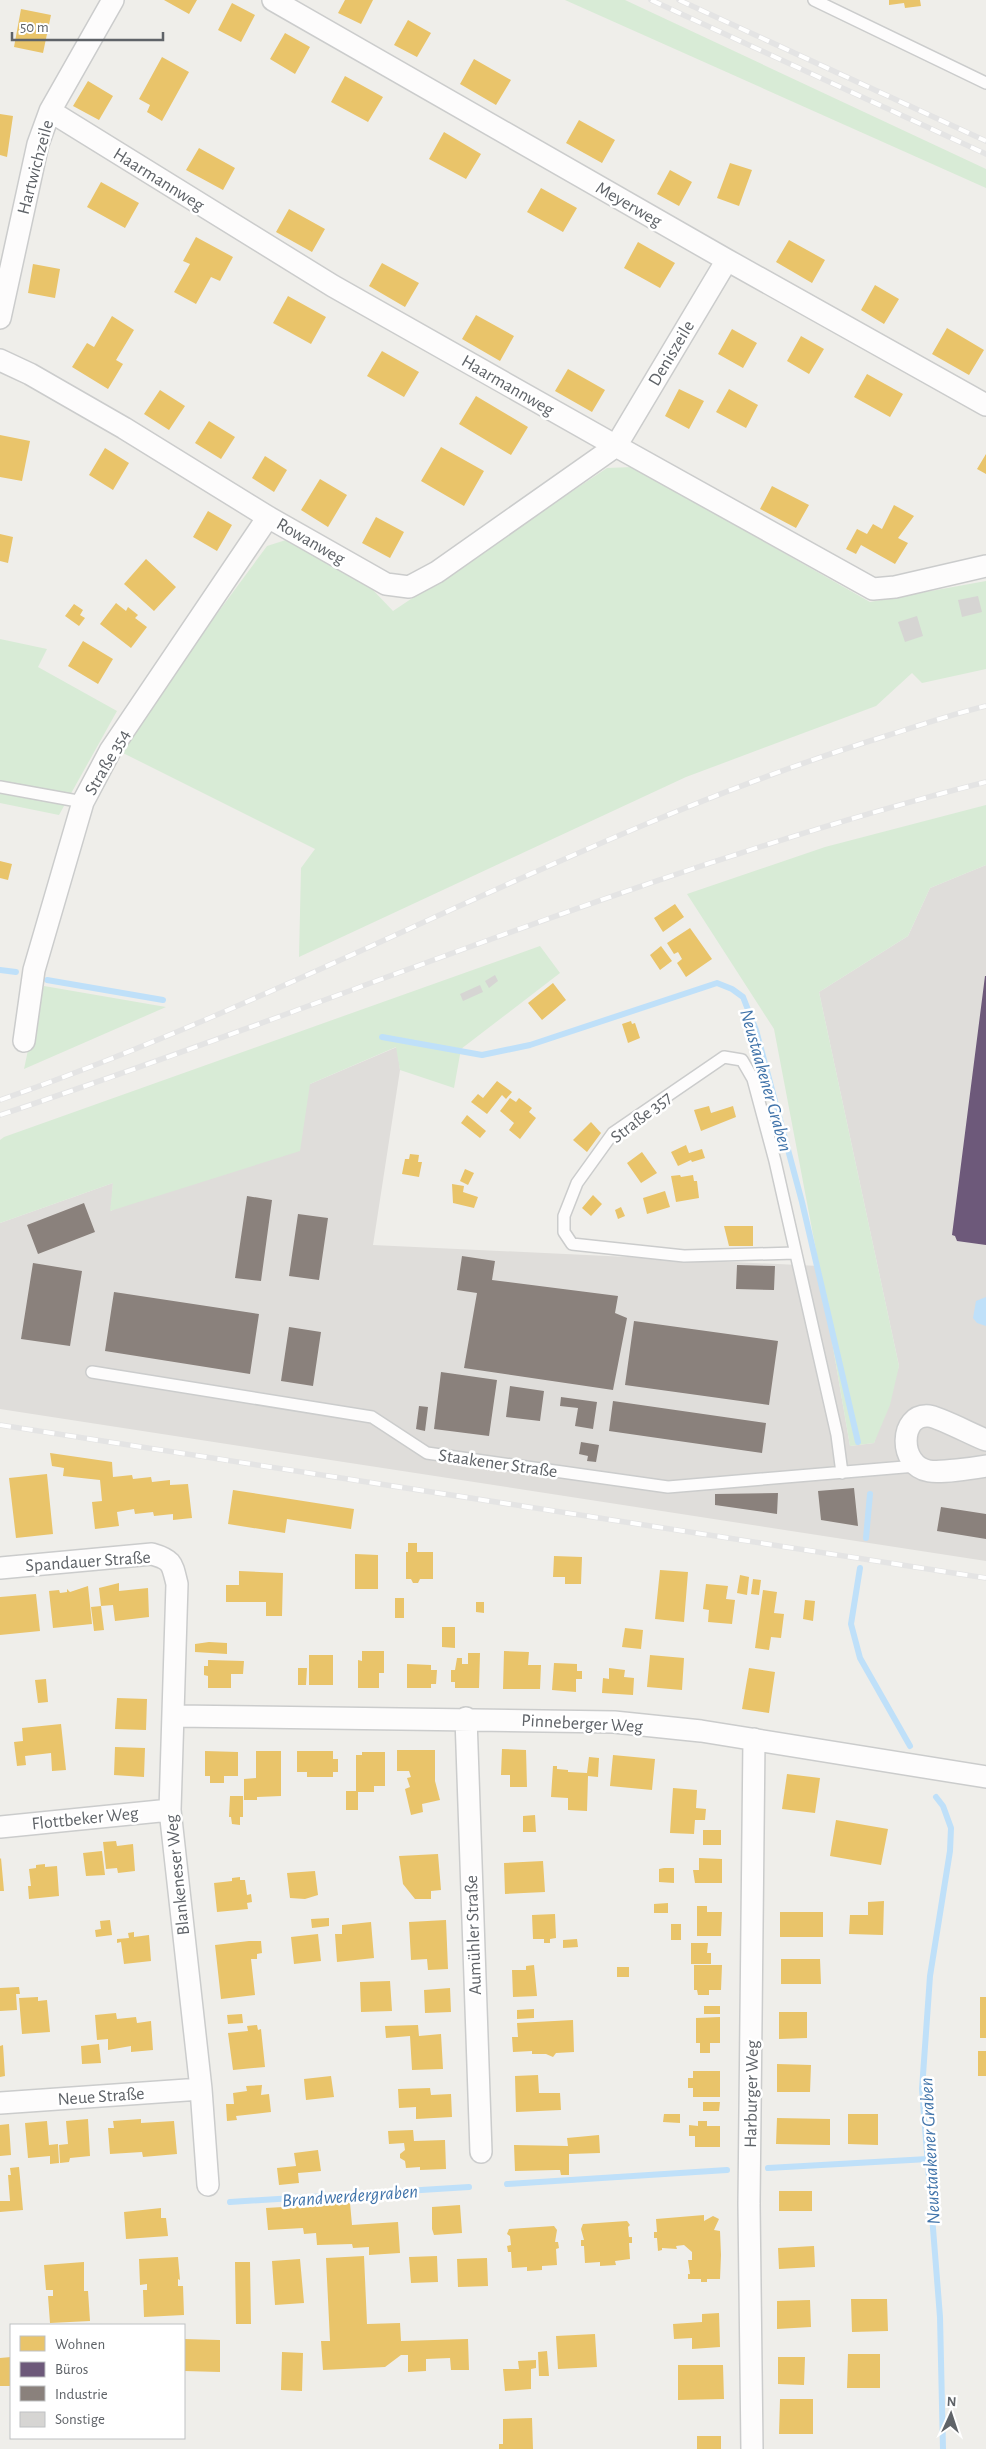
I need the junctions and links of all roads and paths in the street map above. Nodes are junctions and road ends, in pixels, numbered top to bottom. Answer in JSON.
{"nodes":[{"id":1,"x":112,"y":0,"type":"edge"},
{"id":2,"x":273,"y":0,"type":"edge"},
{"id":3,"x":814,"y":0,"type":"edge"},
{"id":4,"x":986,"y":83,"type":"edge"},
{"id":5,"x":50,"y":111,"type":"junction"},
{"id":6,"x":727,"y":260,"type":"junction"},
{"id":7,"x":0,"y":318,"type":"edge"},
{"id":8,"x":0,"y":360,"type":"edge"},
{"id":9,"x":986,"y":405,"type":"edge"},
{"id":10,"x":616,"y":446,"type":"junction"},
{"id":11,"x":268,"y":517,"type":"junction"},
{"id":12,"x":986,"y":566,"type":"edge"},
{"id":13,"x":0,"y":787,"type":"edge"},
{"id":14,"x":83,"y":802,"type":"junction"},
{"id":15,"x":24,"y":1041,"type":"dead end"},
{"id":16,"x":795,"y":1253,"type":"junction"},
{"id":17,"x":92,"y":1372,"type":"dead end"},
{"id":18,"x":986,"y":1440,"type":"edge"},
{"id":19,"x":916,"y":1466,"type":"junction"},
{"id":20,"x":986,"y":1466,"type":"edge"},
{"id":21,"x":842,"y":1473,"type":"junction"},
{"id":22,"x":172,"y":1564,"type":"joint"},
{"id":23,"x":0,"y":1568,"type":"edge"},
{"id":24,"x":174,"y":1716,"type":"junction"},
{"id":25,"x":466,"y":1718,"type":"junction"},
{"id":26,"x":754,"y":1739,"type":"junction"},
{"id":27,"x":986,"y":1777,"type":"edge"},
{"id":28,"x":170,"y":1810,"type":"junction"},
{"id":29,"x":0,"y":1827,"type":"edge"},
{"id":30,"x":202,"y":2089,"type":"junction"},
{"id":31,"x":0,"y":2103,"type":"edge"},
{"id":32,"x":481,"y":2152,"type":"dead end"},
{"id":33,"x":208,"y":2185,"type":"dead end"},
{"id":34,"x":752,"y":2449,"type":"edge"}],
"edges":[{"from":1,"to":5,"type":"street","name":"Hartwichzeile"},
{"from":2,"to":6,"type":"street","name":"Meyerweg"},
{"from":3,"to":4,"type":"lane"},
{"from":5,"to":7,"type":"street","name":"Hartwichzeile"},
{"from":5,"to":10,"type":"street","name":"Haarmannweg"},
{"from":6,"to":9,"type":"street","name":"Meyerweg"},
{"from":6,"to":10,"type":"street","name":"Deniszeile"},
{"from":8,"to":11,"type":"street","name":"Rowanweg"},
{"from":10,"to":11,"type":"street","name":"Rowanweg"},
{"from":10,"to":12,"type":"street","name":"Haarmannweg"},
{"from":11,"to":14,"type":"street","name":"Straße 354"},
{"from":13,"to":14,"type":"lane"},
{"from":14,"to":15,"type":"street","name":"Straße 354"},
{"from":16,"to":16,"type":"lane","name":"Straße 357"},
{"from":16,"to":21,"type":"lane","name":"Straße 357"},
{"from":17,"to":21,"type":"lane","name":"Staakener Straße"},
{"from":18,"to":19,"type":"street"},
{"from":19,"to":20,"type":"street","name":"Staakener Straße"},
{"from":19,"to":21,"type":"lane","name":"Staakener Straße"},
{"from":22,"to":23,"type":"street","name":"Spandauer Straße"},
{"from":22,"to":24,"type":"street","name":"Blankeneser Weg"},
{"from":24,"to":25,"type":"street","name":"Pinneberger Weg"},
{"from":24,"to":28,"type":"street","name":"Blankeneser Weg"},
{"from":25,"to":26,"type":"street","name":"Pinneberger Weg"},
{"from":25,"to":32,"type":"street","name":"Aumühler Straße"},
{"from":26,"to":27,"type":"street","name":"Pinneberger Weg"},
{"from":26,"to":34,"type":"street","name":"Harburger Weg"},
{"from":28,"to":29,"type":"street","name":"Flottbeker Weg"},
{"from":28,"to":30,"type":"street","name":"Blankeneser Weg"},
{"from":30,"to":31,"type":"street","name":"Neue Straße"},
{"from":30,"to":33,"type":"street","name":"Blankeneser Weg"}]}
